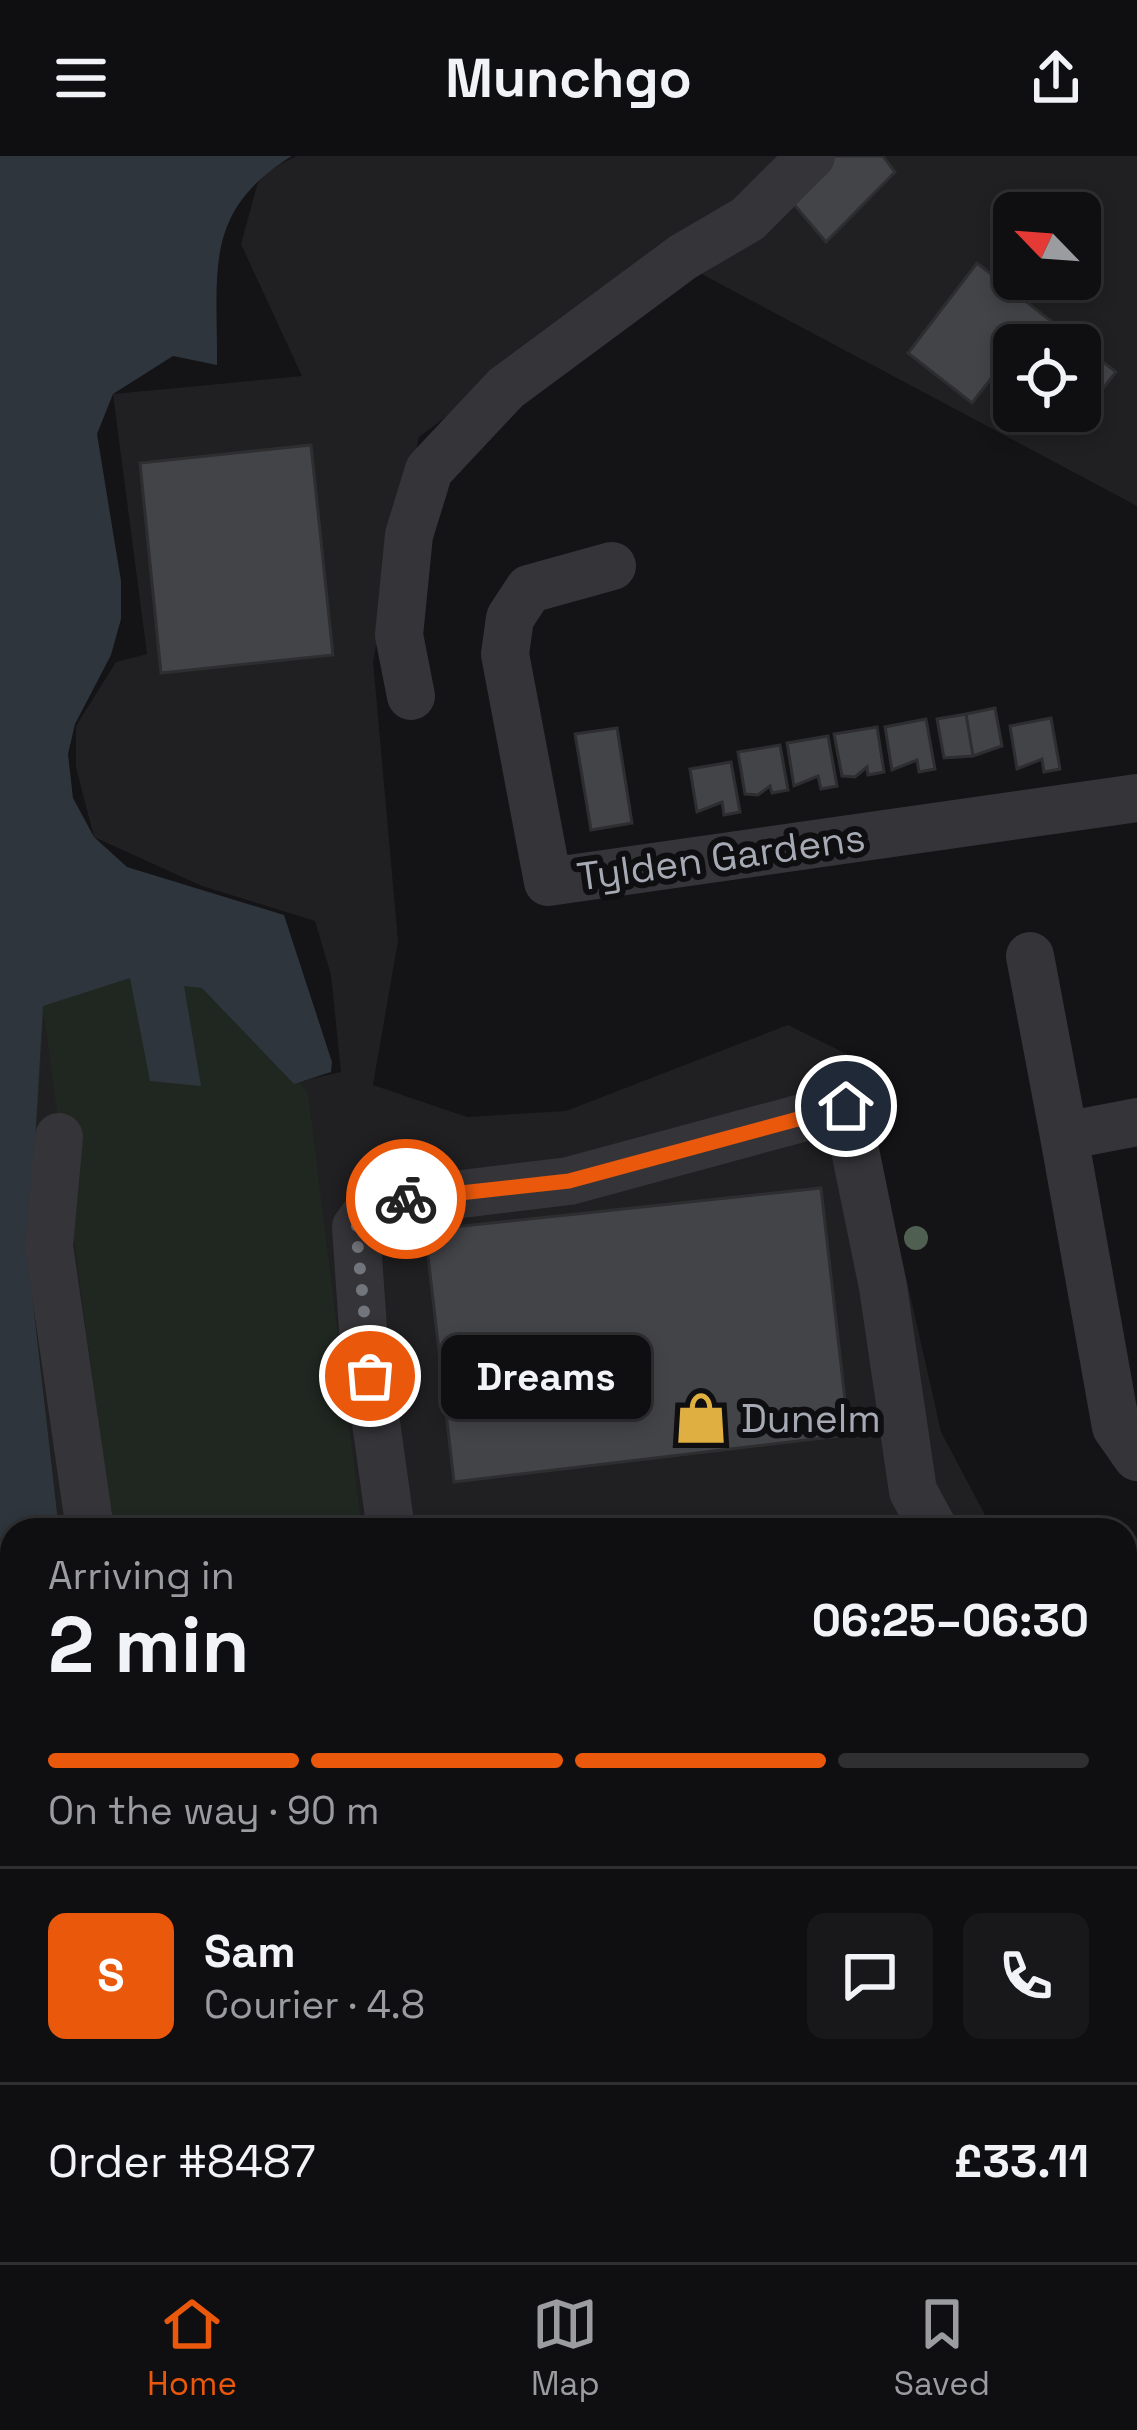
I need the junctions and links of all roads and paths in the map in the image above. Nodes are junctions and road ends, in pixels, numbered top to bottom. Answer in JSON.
{"nodes":[{"id":1,"x":812,"y":156,"type":"edge"},
{"id":2,"x":612,"y":566,"type":"dead end"},
{"id":3,"x":411,"y":696,"type":"dead end"},
{"id":4,"x":1137,"y":798,"type":"edge"},
{"id":5,"x":1030,"y":956,"type":"dead end"},
{"id":6,"x":1137,"y":1123,"type":"edge"},
{"id":7,"x":1064,"y":1136,"type":"junction"},
{"id":8,"x":59,"y":1137,"type":"dead end"},
{"id":9,"x":1137,"y":1457,"type":"edge"},
{"id":10,"x":88,"y":1518,"type":"edge"},
{"id":11,"x":389,"y":1518,"type":"edge"},
{"id":12,"x":928,"y":1518,"type":"edge"}],
"edges":[{"from":1,"to":3,"type":"street"},
{"from":2,"to":4,"type":"street","name":"Tylden Gardens"},
{"from":5,"to":7,"type":"street"},
{"from":6,"to":7,"type":"street"},
{"from":7,"to":9,"type":"street"},
{"from":8,"to":10,"type":"street"},
{"from":11,"to":12,"type":"street"}]}
